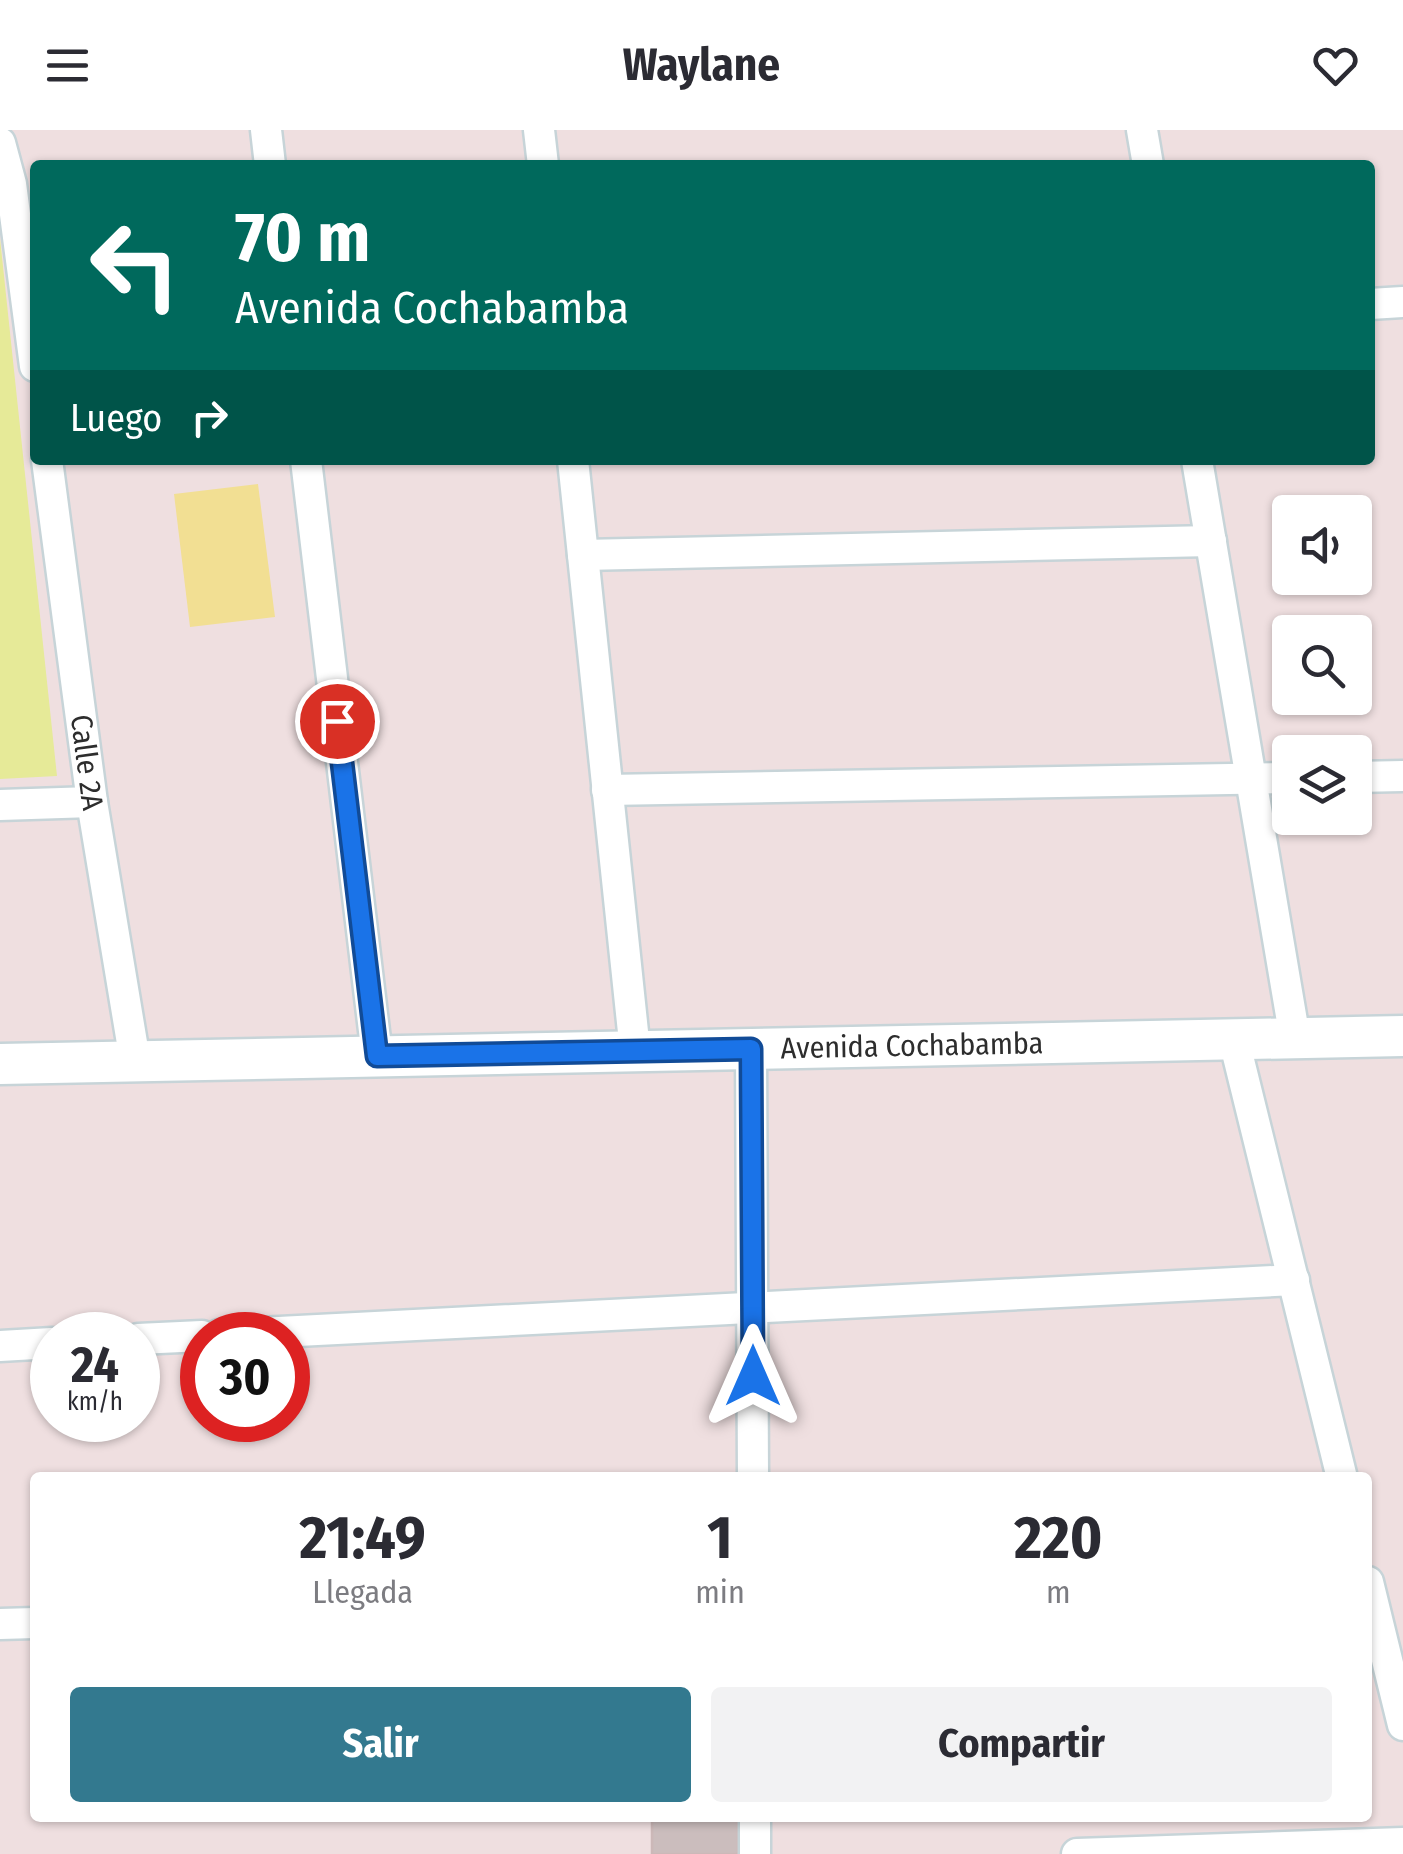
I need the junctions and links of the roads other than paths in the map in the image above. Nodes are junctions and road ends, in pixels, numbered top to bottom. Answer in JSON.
{"nodes":[{"id":1,"x":266,"y":130,"type":"edge"},
{"id":2,"x":539,"y":130,"type":"edge"},
{"id":3,"x":1142,"y":130,"type":"edge"},
{"id":4,"x":0,"y":143,"type":"edge"},
{"id":5,"x":269,"y":160,"type":"edge"},
{"id":6,"x":542,"y":160,"type":"edge"},
{"id":7,"x":1147,"y":160,"type":"edge"},
{"id":8,"x":1403,"y":302,"type":"edge"},
{"id":9,"x":1375,"y":304,"type":"edge"},
{"id":10,"x":30,"y":328,"type":"edge"},
{"id":11,"x":48,"y":465,"type":"edge"},
{"id":12,"x":307,"y":465,"type":"edge"},
{"id":13,"x":574,"y":465,"type":"edge"},
{"id":14,"x":1198,"y":465,"type":"edge"},
{"id":15,"x":1212,"y":542,"type":"junction"},
{"id":16,"x":583,"y":555,"type":"junction"},
{"id":17,"x":1403,"y":776,"type":"edge"},
{"id":18,"x":1372,"y":777,"type":"edge"},
{"id":19,"x":1272,"y":778,"type":"edge"},
{"id":20,"x":1250,"y":779,"type":"junction"},
{"id":21,"x":607,"y":790,"type":"junction"},
{"id":22,"x":92,"y":802,"type":"junction"},
{"id":23,"x":0,"y":805,"type":"edge"},
{"id":24,"x":1403,"y":1036,"type":"edge"},
{"id":25,"x":1294,"y":1038,"type":"junction"},
{"id":26,"x":1234,"y":1040,"type":"junction"},
{"id":27,"x":751,"y":1049,"type":"junction"},
{"id":28,"x":634,"y":1051,"type":"junction"},
{"id":29,"x":377,"y":1056,"type":"junction"},
{"id":30,"x":135,"y":1061,"type":"junction"},
{"id":31,"x":0,"y":1064,"type":"edge"},
{"id":32,"x":1294,"y":1280,"type":"junction"},
{"id":33,"x":752,"y":1309,"type":"junction"},
{"id":34,"x":310,"y":1331,"type":"edge"},
{"id":35,"x":30,"y":1344,"type":"edge"},
{"id":36,"x":0,"y":1346,"type":"edge"},
{"id":37,"x":753,"y":1472,"type":"edge"},
{"id":38,"x":1341,"y":1472,"type":"edge"},
{"id":39,"x":1372,"y":1598,"type":"edge"},
{"id":40,"x":30,"y":1622,"type":"edge"},
{"id":41,"x":0,"y":1624,"type":"edge"},
{"id":42,"x":1403,"y":1725,"type":"edge"},
{"id":43,"x":755,"y":1822,"type":"edge"},
{"id":44,"x":1403,"y":1843,"type":"edge"},
{"id":45,"x":755,"y":1854,"type":"edge"},
{"id":46,"x":1078,"y":1854,"type":"edge"}],
"edges":[{"from":1,"to":5,"type":"street"},
{"from":2,"to":6,"type":"street"},
{"from":3,"to":7,"type":"street"},
{"from":4,"to":10,"type":"street"},
{"from":8,"to":9,"type":"street"},
{"from":11,"to":22,"type":"street","name":"Calle 2A"},
{"from":12,"to":29,"type":"street"},
{"from":13,"to":16,"type":"street"},
{"from":14,"to":15,"type":"street"},
{"from":15,"to":16,"type":"street"},
{"from":15,"to":20,"type":"street"},
{"from":16,"to":21,"type":"street"},
{"from":17,"to":18,"type":"street"},
{"from":19,"to":20,"type":"street"},
{"from":20,"to":21,"type":"street"},
{"from":20,"to":25,"type":"street"},
{"from":21,"to":28,"type":"street"},
{"from":22,"to":23,"type":"street"},
{"from":22,"to":30,"type":"street","name":"Calle 2A"},
{"from":24,"to":25,"type":"main road","name":"Avenida Cochabamba"},
{"from":25,"to":26,"type":"main road","name":"Avenida Cochabamba"},
{"from":26,"to":27,"type":"main road","name":"Avenida Cochabamba"},
{"from":26,"to":32,"type":"street"},
{"from":27,"to":28,"type":"main road","name":"Avenida Cochabamba"},
{"from":27,"to":33,"type":"street"},
{"from":28,"to":29,"type":"main road","name":"Avenida Cochabamba"},
{"from":29,"to":30,"type":"main road","name":"Avenida Cochabamba"},
{"from":30,"to":31,"type":"main road","name":"Avenida Cochabamba"},
{"from":32,"to":33,"type":"street"},
{"from":32,"to":38,"type":"street"},
{"from":33,"to":34,"type":"street"},
{"from":33,"to":37,"type":"street"},
{"from":35,"to":36,"type":"street"},
{"from":39,"to":42,"type":"street"},
{"from":40,"to":41,"type":"street"},
{"from":43,"to":45,"type":"street"},
{"from":44,"to":46,"type":"street"}]}
